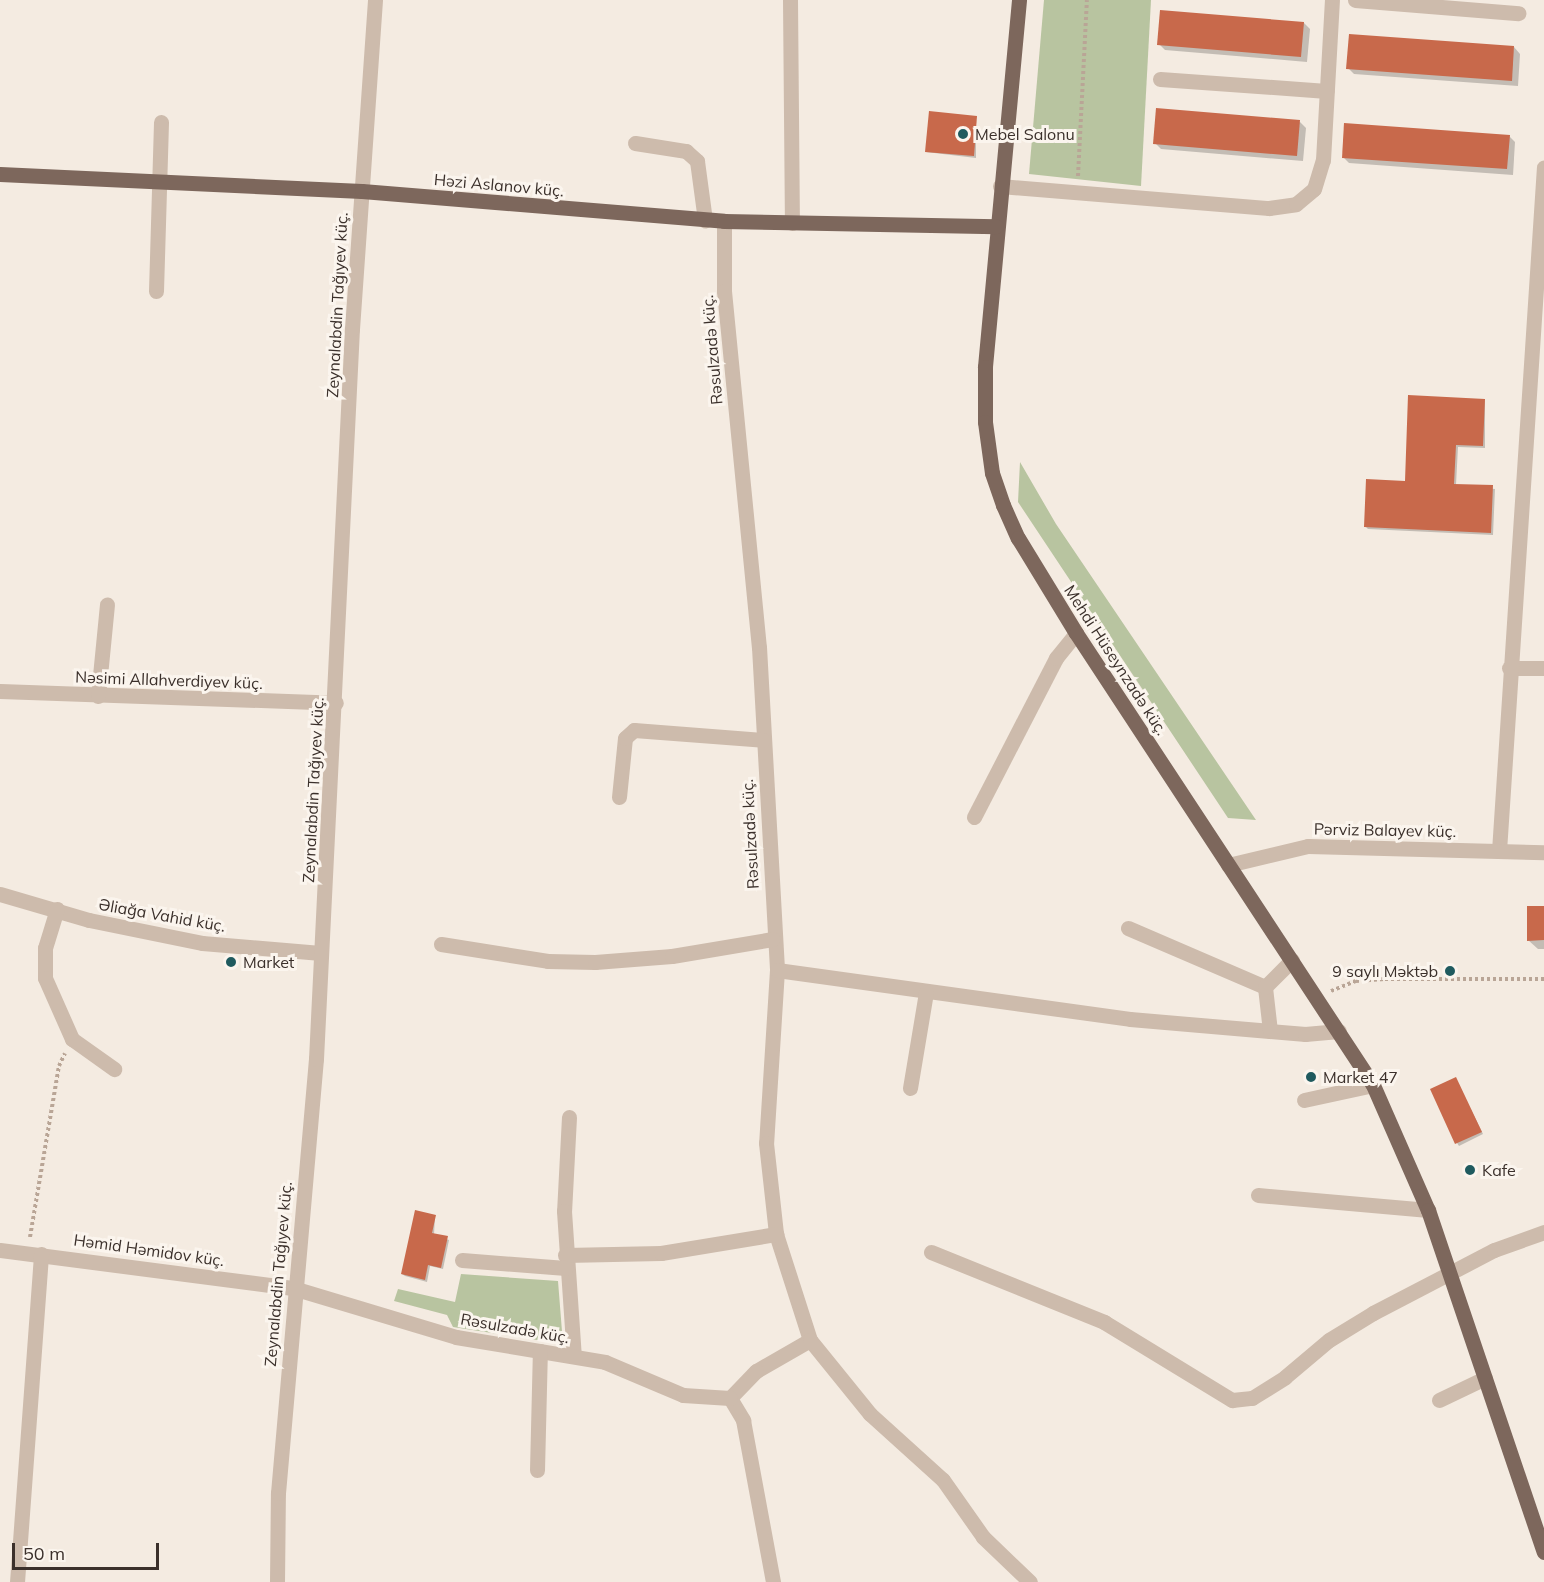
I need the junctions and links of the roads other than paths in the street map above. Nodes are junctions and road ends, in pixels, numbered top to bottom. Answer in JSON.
{"nodes":[{"id":1,"x":375,"y":0,"type":"edge"},
{"id":2,"x":790,"y":0,"type":"edge"},
{"id":3,"x":1019,"y":0,"type":"edge"},
{"id":4,"x":1332,"y":0,"type":"edge"},
{"id":5,"x":1355,"y":0,"type":"edge"},
{"id":6,"x":1518,"y":14,"type":"dead end"},
{"id":7,"x":1160,"y":79,"type":"dead end"},
{"id":8,"x":1327,"y":91,"type":"junction"},
{"id":9,"x":161,"y":122,"type":"dead end"},
{"id":10,"x":635,"y":143,"type":"dead end"},
{"id":11,"x":1544,"y":167,"type":"edge"},
{"id":12,"x":0,"y":174,"type":"edge"},
{"id":13,"x":159,"y":182,"type":"junction"},
{"id":14,"x":1000,"y":186,"type":"junction"},
{"id":15,"x":362,"y":191,"type":"junction"},
{"id":16,"x":705,"y":220,"type":"junction"},
{"id":17,"x":724,"y":221,"type":"junction"},
{"id":18,"x":792,"y":223,"type":"junction"},
{"id":19,"x":996,"y":226,"type":"junction"},
{"id":20,"x":156,"y":291,"type":"dead end"},
{"id":21,"x":1538,"y":351,"type":"edge"},
{"id":22,"x":107,"y":604,"type":"dead end"},
{"id":23,"x":1076,"y":633,"type":"junction"},
{"id":24,"x":1509,"y":668,"type":"junction"},
{"id":25,"x":1544,"y":668,"type":"edge"},
{"id":26,"x":0,"y":691,"type":"edge"},
{"id":27,"x":98,"y":696,"type":"junction"},
{"id":28,"x":336,"y":703,"type":"junction"},
{"id":29,"x":763,"y":740,"type":"junction"},
{"id":30,"x":619,"y":797,"type":"dead end"},
{"id":31,"x":974,"y":817,"type":"dead end"},
{"id":32,"x":1499,"y":851,"type":"junction"},
{"id":33,"x":1544,"y":852,"type":"edge"},
{"id":34,"x":1228,"y":865,"type":"junction"},
{"id":35,"x":0,"y":894,"type":"edge"},
{"id":36,"x":57,"y":909,"type":"junction"},
{"id":37,"x":1128,"y":928,"type":"dead end"},
{"id":38,"x":773,"y":939,"type":"junction"},
{"id":39,"x":441,"y":944,"type":"dead end"},
{"id":40,"x":321,"y":953,"type":"junction"},
{"id":41,"x":1292,"y":960,"type":"junction"},
{"id":42,"x":777,"y":970,"type":"junction"},
{"id":43,"x":1265,"y":987,"type":"junction"},
{"id":44,"x":926,"y":992,"type":"junction"},
{"id":45,"x":1270,"y":1031,"type":"junction"},
{"id":46,"x":1339,"y":1031,"type":"junction"},
{"id":47,"x":114,"y":1069,"type":"dead end"},
{"id":48,"x":1373,"y":1085,"type":"junction"},
{"id":49,"x":910,"y":1088,"type":"dead end"},
{"id":50,"x":1304,"y":1101,"type":"dead end"},
{"id":51,"x":569,"y":1117,"type":"dead end"},
{"id":52,"x":1258,"y":1195,"type":"dead end"},
{"id":53,"x":1428,"y":1210,"type":"junction"},
{"id":54,"x":1544,"y":1232,"type":"edge"},
{"id":55,"x":776,"y":1234,"type":"junction"},
{"id":56,"x":0,"y":1250,"type":"edge"},
{"id":57,"x":931,"y":1252,"type":"dead end"},
{"id":58,"x":34,"y":1253,"type":"junction"},
{"id":59,"x":462,"y":1260,"type":"dead end"},
{"id":60,"x":565,"y":1262,"type":"junction"},
{"id":61,"x":1450,"y":1275,"type":"junction"},
{"id":62,"x":293,"y":1288,"type":"junction"},
{"id":63,"x":810,"y":1340,"type":"junction"},
{"id":64,"x":540,"y":1351,"type":"junction"},
{"id":65,"x":574,"y":1356,"type":"junction"},
{"id":66,"x":1485,"y":1378,"type":"junction"},
{"id":67,"x":730,"y":1398,"type":"junction"},
{"id":68,"x":1439,"y":1400,"type":"dead end"},
{"id":69,"x":537,"y":1470,"type":"dead end"},
{"id":70,"x":1544,"y":1552,"type":"edge"},
{"id":71,"x":17,"y":1582,"type":"edge"},
{"id":72,"x":277,"y":1582,"type":"edge"},
{"id":73,"x":773,"y":1582,"type":"edge"},
{"id":74,"x":1030,"y":1582,"type":"edge"}],
"edges":[{"from":1,"to":15,"type":"street","name":"Zeynalabdin Tağıyev küç."},
{"from":2,"to":18,"type":"street"},
{"from":3,"to":14,"type":"main road","name":"Mehdi Hüseynzadə küç."},
{"from":4,"to":8,"type":"street"},
{"from":5,"to":6,"type":"street"},
{"from":7,"to":8,"type":"street"},
{"from":8,"to":14,"type":"street"},
{"from":9,"to":13,"type":"street"},
{"from":10,"to":16,"type":"street"},
{"from":11,"to":21,"type":"street"},
{"from":12,"to":13,"type":"main road","name":"Həzi Aslanov küç."},
{"from":13,"to":15,"type":"main road","name":"Həzi Aslanov küç."},
{"from":13,"to":20,"type":"street"},
{"from":14,"to":19,"type":"main road","name":"Mehdi Hüseynzadə küç."},
{"from":15,"to":16,"type":"main road","name":"Həzi Aslanov küç."},
{"from":15,"to":28,"type":"street","name":"Zeynalabdin Tağıyev küç."},
{"from":16,"to":17,"type":"main road","name":"Həzi Aslanov küç."},
{"from":17,"to":18,"type":"main road","name":"Həzi Aslanov küç."},
{"from":17,"to":29,"type":"street","name":"Rəsulzadə küç."},
{"from":18,"to":19,"type":"main road","name":"Həzi Aslanov küç."},
{"from":19,"to":23,"type":"main road","name":"Mehdi Hüseynzadə küç."},
{"from":21,"to":24,"type":"street"},
{"from":22,"to":27,"type":"street"},
{"from":23,"to":31,"type":"street"},
{"from":23,"to":34,"type":"main road","name":"Mehdi Hüseynzadə küç."},
{"from":24,"to":25,"type":"street"},
{"from":24,"to":32,"type":"street"},
{"from":26,"to":27,"type":"street","name":"Nəsimi Allahverdiyev küç."},
{"from":27,"to":28,"type":"street","name":"Nəsimi Allahverdiyev küç."},
{"from":28,"to":40,"type":"street","name":"Zeynalabdin Tağıyev küç."},
{"from":29,"to":30,"type":"street"},
{"from":29,"to":38,"type":"street","name":"Rəsulzadə küç."},
{"from":32,"to":33,"type":"street","name":"Pərviz Balayev küç."},
{"from":32,"to":34,"type":"street","name":"Pərviz Balayev küç."},
{"from":34,"to":41,"type":"main road","name":"Mehdi Hüseynzadə küç."},
{"from":35,"to":36,"type":"street","name":"Əliağa Vahid küç."},
{"from":36,"to":40,"type":"street","name":"Əliağa Vahid küç."},
{"from":36,"to":47,"type":"street"},
{"from":37,"to":43,"type":"street"},
{"from":38,"to":39,"type":"street"},
{"from":38,"to":42,"type":"street","name":"Rəsulzadə küç."},
{"from":40,"to":62,"type":"street","name":"Zeynalabdin Tağıyev küç."},
{"from":41,"to":43,"type":"street"},
{"from":41,"to":46,"type":"main road","name":"Mehdi Hüseynzadə küç."},
{"from":42,"to":44,"type":"street"},
{"from":42,"to":55,"type":"street","name":"Rəsulzadə küç."},
{"from":43,"to":45,"type":"street"},
{"from":44,"to":45,"type":"street"},
{"from":44,"to":49,"type":"street"},
{"from":45,"to":46,"type":"street"},
{"from":46,"to":48,"type":"main road","name":"Mehdi Hüseynzadə küç."},
{"from":48,"to":50,"type":"street"},
{"from":48,"to":53,"type":"main road","name":"Mehdi Hüseynzadə küç."},
{"from":51,"to":60,"type":"street"},
{"from":52,"to":53,"type":"street"},
{"from":53,"to":61,"type":"main road","name":"Mehdi Hüseynzadə küç."},
{"from":54,"to":61,"type":"street"},
{"from":55,"to":60,"type":"street"},
{"from":55,"to":63,"type":"street","name":"Rəsulzadə küç."},
{"from":56,"to":58,"type":"street","name":"Həmid Həmidov küç."},
{"from":57,"to":61,"type":"street"},
{"from":58,"to":62,"type":"street","name":"Həmid Həmidov küç."},
{"from":58,"to":71,"type":"street"},
{"from":59,"to":60,"type":"street"},
{"from":60,"to":65,"type":"street"},
{"from":61,"to":66,"type":"main road","name":"Mehdi Hüseynzadə küç."},
{"from":62,"to":64,"type":"street","name":"Rəsulzadə küç."},
{"from":62,"to":72,"type":"street","name":"Zeynalabdin Tağıyev küç."},
{"from":63,"to":67,"type":"street"},
{"from":63,"to":74,"type":"street"},
{"from":64,"to":65,"type":"street","name":"Rəsulzadə küç."},
{"from":64,"to":69,"type":"street"},
{"from":65,"to":67,"type":"street","name":"Rəsulzadə küç."},
{"from":66,"to":68,"type":"street"},
{"from":66,"to":70,"type":"main road","name":"Mehdi Hüseynzadə küç."},
{"from":67,"to":73,"type":"street"}]}
